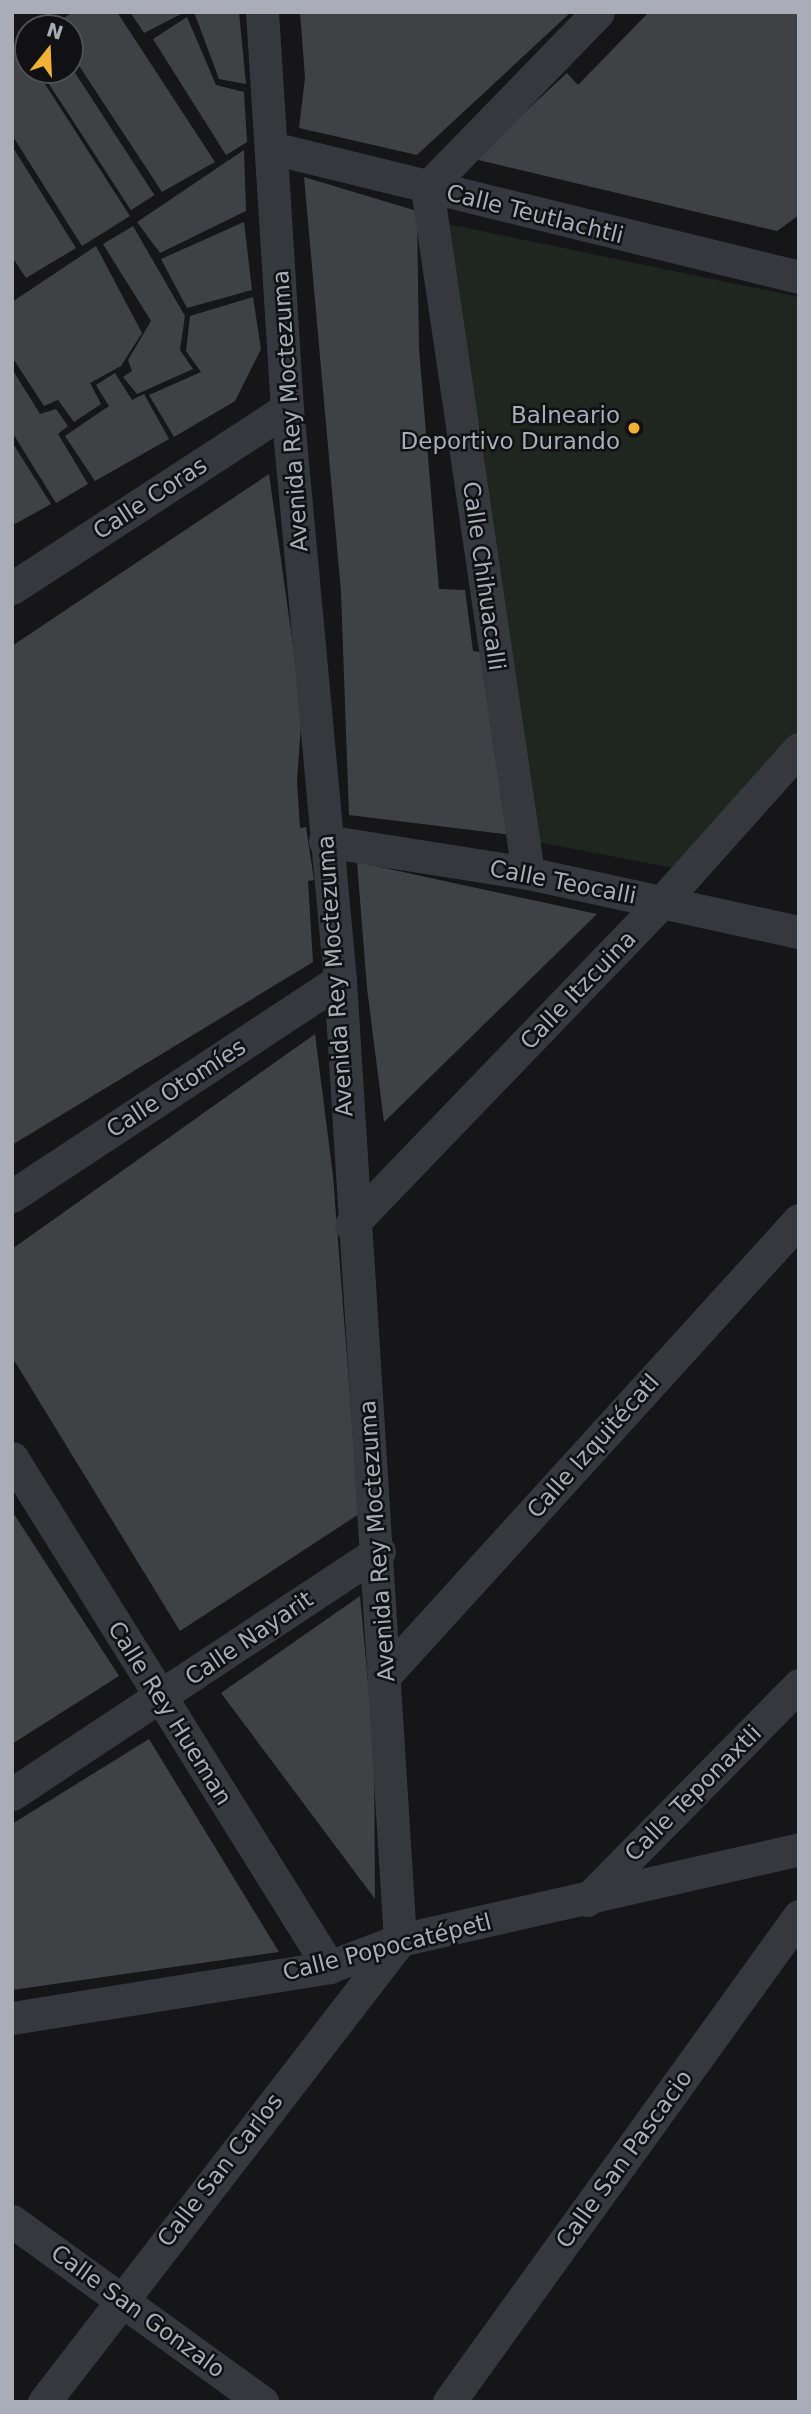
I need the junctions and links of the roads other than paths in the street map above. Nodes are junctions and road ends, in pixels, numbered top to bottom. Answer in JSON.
{"nodes":[{"id":1,"x":262,"y":12,"type":"edge"},
{"id":2,"x":598,"y":12,"type":"edge"},
{"id":3,"x":272,"y":148,"type":"junction"},
{"id":4,"x":427,"y":188,"type":"junction"},
{"id":5,"x":795,"y":272,"type":"edge"},
{"id":6,"x":287,"y":409,"type":"junction"},
{"id":7,"x":12,"y":588,"type":"edge"},
{"id":8,"x":799,"y":749,"type":"edge"},
{"id":9,"x":325,"y":841,"type":"junction"},
{"id":10,"x":528,"y":873,"type":"junction"},
{"id":11,"x":662,"y":902,"type":"junction"},
{"id":12,"x":799,"y":932,"type":"edge"},
{"id":13,"x":340,"y":980,"type":"junction"},
{"id":14,"x":12,"y":1196,"type":"edge"},
{"id":15,"x":799,"y":1220,"type":"edge"},
{"id":16,"x":351,"y":1225,"type":"junction"},
{"id":17,"x":12,"y":1458,"type":"edge"},
{"id":18,"x":379,"y":1551,"type":"junction"},
{"id":19,"x":388,"y":1672,"type":"junction"},
{"id":20,"x":799,"y":1685,"type":"edge"},
{"id":21,"x":160,"y":1698,"type":"junction"},
{"id":22,"x":12,"y":1794,"type":"edge"},
{"id":23,"x":799,"y":1849,"type":"edge"},
{"id":24,"x":587,"y":1900,"type":"junction"},
{"id":25,"x":799,"y":1916,"type":"edge"},
{"id":26,"x":400,"y":1940,"type":"junction"},
{"id":27,"x":328,"y":1967,"type":"junction"},
{"id":28,"x":12,"y":2018,"type":"edge"},
{"id":29,"x":12,"y":2221,"type":"edge"},
{"id":30,"x":122,"y":2296,"type":"junction"},
{"id":31,"x":44,"y":2402,"type":"edge"},
{"id":32,"x":262,"y":2402,"type":"edge"},
{"id":33,"x":449,"y":2402,"type":"edge"}],
"edges":[{"from":1,"to":3,"type":"street","name":"Avenida Rey Moctezuma"},
{"from":2,"to":4,"type":"street"},
{"from":3,"to":4,"type":"street","name":"Calle Teutlachtli"},
{"from":3,"to":6,"type":"street","name":"Avenida Rey Moctezuma"},
{"from":4,"to":5,"type":"street","name":"Calle Teutlachtli"},
{"from":4,"to":10,"type":"street","name":"Calle Chihuacalli"},
{"from":6,"to":7,"type":"street","name":"Calle Coras"},
{"from":6,"to":9,"type":"street","name":"Avenida Rey Moctezuma"},
{"from":8,"to":11,"type":"street","name":"Calle Itzcuina"},
{"from":9,"to":10,"type":"street","name":"Calle Teocalli"},
{"from":9,"to":13,"type":"street","name":"Avenida Rey Moctezuma"},
{"from":10,"to":11,"type":"street","name":"Calle Teocalli"},
{"from":11,"to":12,"type":"street","name":"Calle Teocalli"},
{"from":11,"to":16,"type":"street","name":"Calle Itzcuina"},
{"from":13,"to":14,"type":"street","name":"Calle Otomíes"},
{"from":13,"to":16,"type":"street","name":"Avenida Rey Moctezuma"},
{"from":15,"to":19,"type":"street","name":"Calle Izquitécatl"},
{"from":16,"to":18,"type":"street","name":"Avenida Rey Moctezuma"},
{"from":17,"to":21,"type":"street","name":"Calle Rey Hueman"},
{"from":18,"to":19,"type":"street","name":"Avenida Rey Moctezuma"},
{"from":18,"to":21,"type":"street","name":"Calle Nayarit"},
{"from":19,"to":26,"type":"street","name":"Avenida Rey Moctezuma"},
{"from":20,"to":24,"type":"street","name":"Calle Teponaxtli"},
{"from":21,"to":22,"type":"street","name":"Calle Nayarit"},
{"from":21,"to":27,"type":"street","name":"Calle Rey Hueman"},
{"from":23,"to":24,"type":"street","name":"Calle Popocatépetl"},
{"from":24,"to":26,"type":"street","name":"Calle Popocatépetl"},
{"from":25,"to":33,"type":"street","name":"Calle San Pascacio"},
{"from":26,"to":27,"type":"street","name":"Calle Popocatépetl"},
{"from":26,"to":30,"type":"street","name":"Calle San Carlos"},
{"from":27,"to":28,"type":"street","name":"Calle Popocatépetl"},
{"from":29,"to":30,"type":"street","name":"Calle San Gonzalo"},
{"from":30,"to":31,"type":"street","name":"Calle San Carlos"},
{"from":30,"to":32,"type":"street","name":"Calle San Gonzalo"}]}
